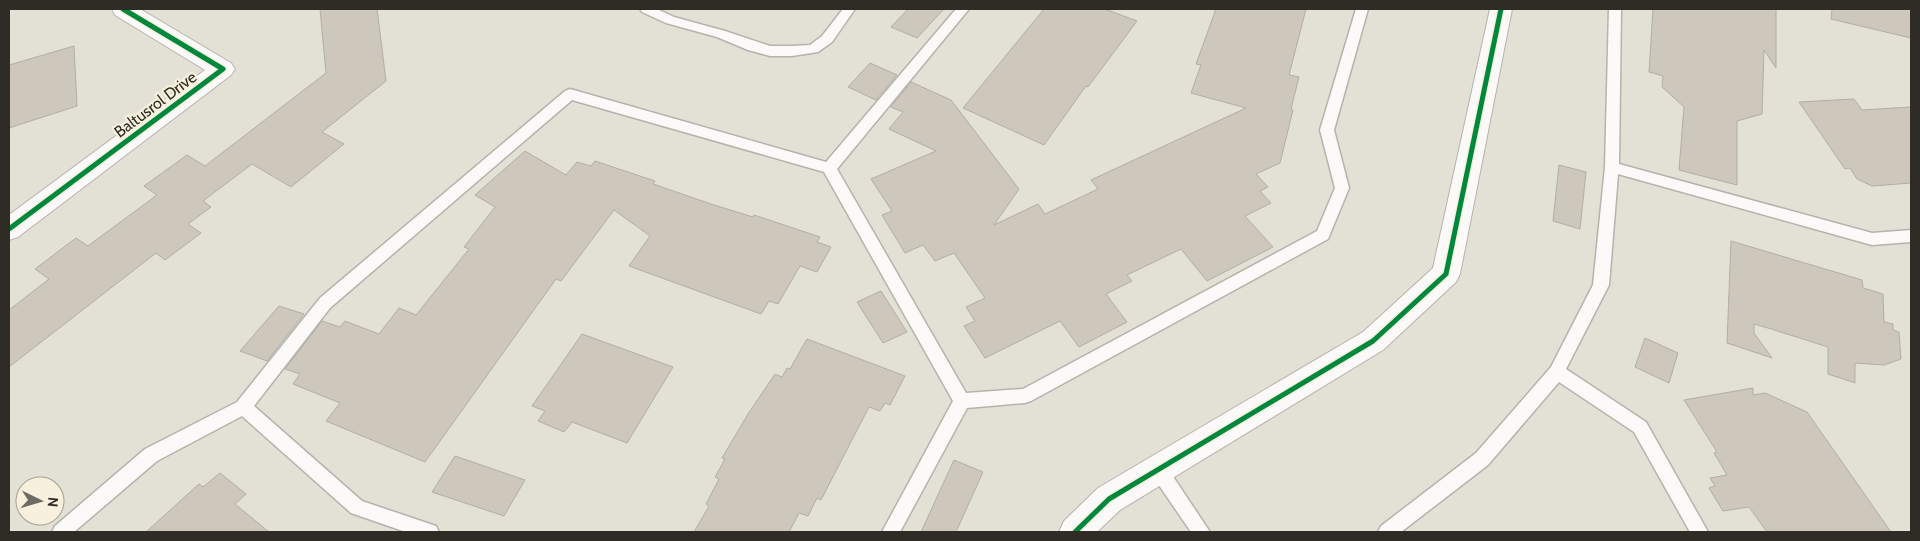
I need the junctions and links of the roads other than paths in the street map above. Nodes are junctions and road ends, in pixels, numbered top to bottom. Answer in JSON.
{"nodes":[{"id":1,"x":123,"y":9,"type":"edge"},
{"id":2,"x":646,"y":9,"type":"edge"},
{"id":3,"x":849,"y":9,"type":"edge"},
{"id":4,"x":963,"y":9,"type":"edge"},
{"id":5,"x":1362,"y":9,"type":"edge"},
{"id":6,"x":1501,"y":9,"type":"edge"},
{"id":7,"x":1615,"y":9,"type":"edge"},
{"id":8,"x":1612,"y":167,"type":"junction"},
{"id":9,"x":829,"y":168,"type":"junction"},
{"id":10,"x":9,"y":230,"type":"edge"},
{"id":11,"x":1911,"y":236,"type":"edge"},
{"id":12,"x":1557,"y":372,"type":"junction"},
{"id":13,"x":962,"y":401,"type":"junction"},
{"id":14,"x":243,"y":407,"type":"junction"},
{"id":15,"x":1158,"y":469,"type":"junction"},
{"id":16,"x":61,"y":532,"type":"edge"},
{"id":17,"x":430,"y":532,"type":"edge"},
{"id":18,"x":891,"y":532,"type":"edge"},
{"id":19,"x":1075,"y":532,"type":"edge"},
{"id":20,"x":1201,"y":532,"type":"edge"},
{"id":21,"x":1386,"y":532,"type":"edge"},
{"id":22,"x":1699,"y":532,"type":"edge"}],
"edges":[{"from":1,"to":10,"type":"street","name":"Baltusrol Drive"},
{"from":2,"to":3,"type":"lane"},
{"from":4,"to":9,"type":"lane"},
{"from":5,"to":13,"type":"lane"},
{"from":6,"to":15,"type":"street"},
{"from":7,"to":8,"type":"lane"},
{"from":8,"to":11,"type":"lane"},
{"from":8,"to":12,"type":"lane"},
{"from":9,"to":13,"type":"lane"},
{"from":9,"to":14,"type":"lane"},
{"from":12,"to":21,"type":"lane"},
{"from":12,"to":22,"type":"lane"},
{"from":13,"to":18,"type":"lane"},
{"from":14,"to":16,"type":"lane"},
{"from":14,"to":17,"type":"lane"},
{"from":15,"to":19,"type":"street"},
{"from":15,"to":20,"type":"lane"}]}
